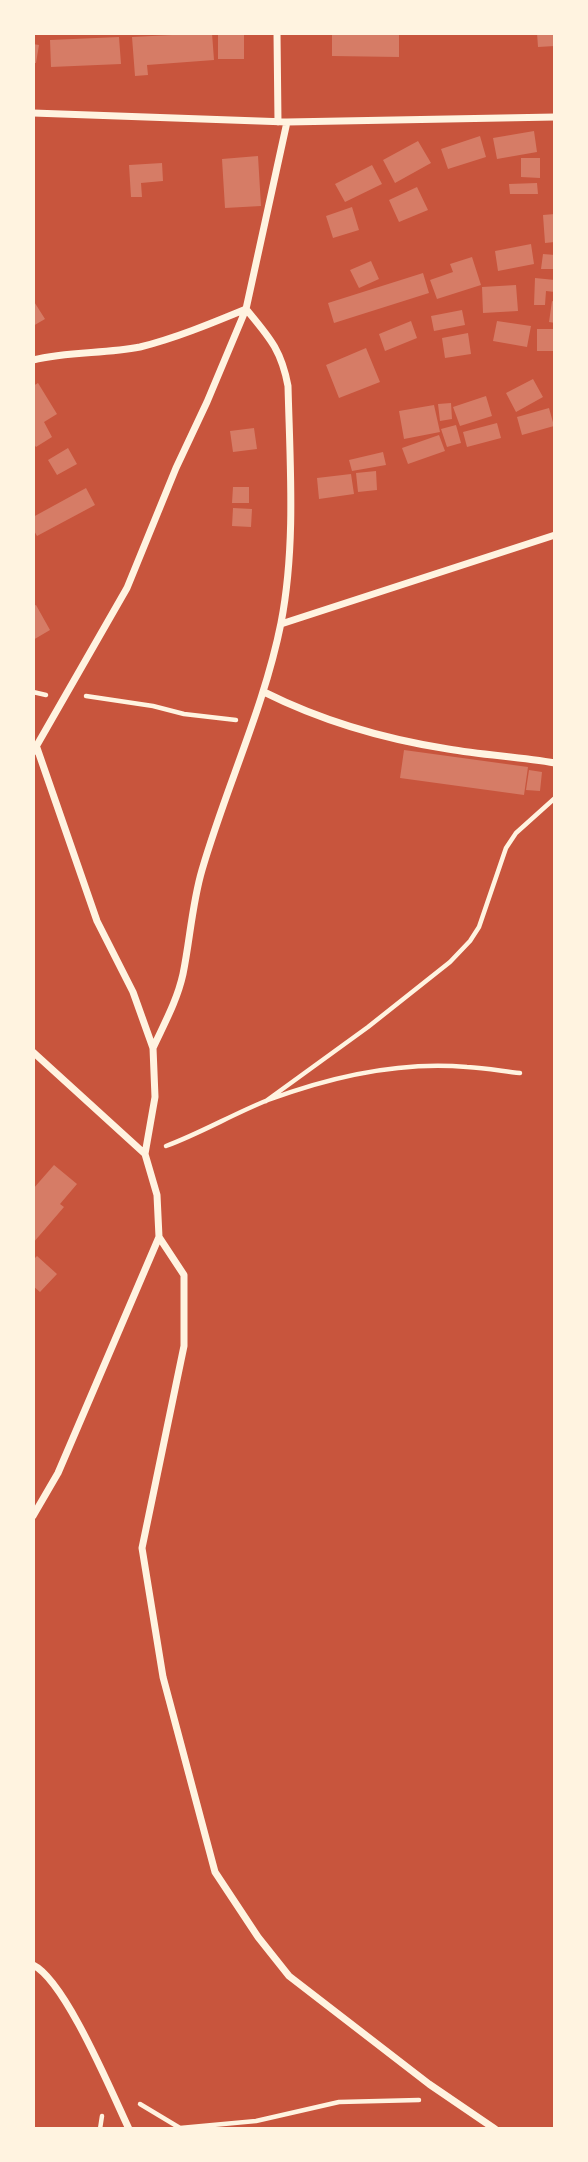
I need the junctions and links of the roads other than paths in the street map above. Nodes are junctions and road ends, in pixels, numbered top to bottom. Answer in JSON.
{"nodes":[{"id":1,"x":277,"y":33,"type":"edge"},
{"id":2,"x":33,"y":113,"type":"edge"},
{"id":3,"x":555,"y":117,"type":"edge"},
{"id":4,"x":282,"y":122,"type":"junction"},
{"id":5,"x":246,"y":309,"type":"junction"},
{"id":6,"x":33,"y":360,"type":"edge"},
{"id":7,"x":555,"y":535,"type":"edge"},
{"id":8,"x":281,"y":624,"type":"junction"},
{"id":9,"x":264,"y":692,"type":"junction"},
{"id":10,"x":35,"y":750,"type":"edge"},
{"id":11,"x":555,"y":763,"type":"edge"},
{"id":12,"x":153,"y":1048,"type":"junction"},
{"id":13,"x":33,"y":1052,"type":"edge"},
{"id":14,"x":145,"y":1154,"type":"junction"},
{"id":15,"x":159,"y":1237,"type":"junction"},
{"id":16,"x":33,"y":1516,"type":"edge"},
{"id":17,"x":33,"y":1965,"type":"edge"},
{"id":18,"x":130,"y":2129,"type":"edge"},
{"id":19,"x":495,"y":2129,"type":"edge"}],
"edges":[{"from":1,"to":4,"type":"street"},
{"from":2,"to":4,"type":"street"},
{"from":3,"to":4,"type":"street"},
{"from":4,"to":5,"type":"street"},
{"from":5,"to":6,"type":"street"},
{"from":5,"to":8,"type":"street"},
{"from":5,"to":10,"type":"street"},
{"from":7,"to":8,"type":"street"},
{"from":8,"to":9,"type":"street"},
{"from":9,"to":11,"type":"street"},
{"from":9,"to":12,"type":"street"},
{"from":10,"to":12,"type":"street"},
{"from":12,"to":14,"type":"street"},
{"from":13,"to":14,"type":"street"},
{"from":14,"to":15,"type":"street"},
{"from":15,"to":16,"type":"street"},
{"from":15,"to":19,"type":"street"},
{"from":17,"to":18,"type":"street"}]}
